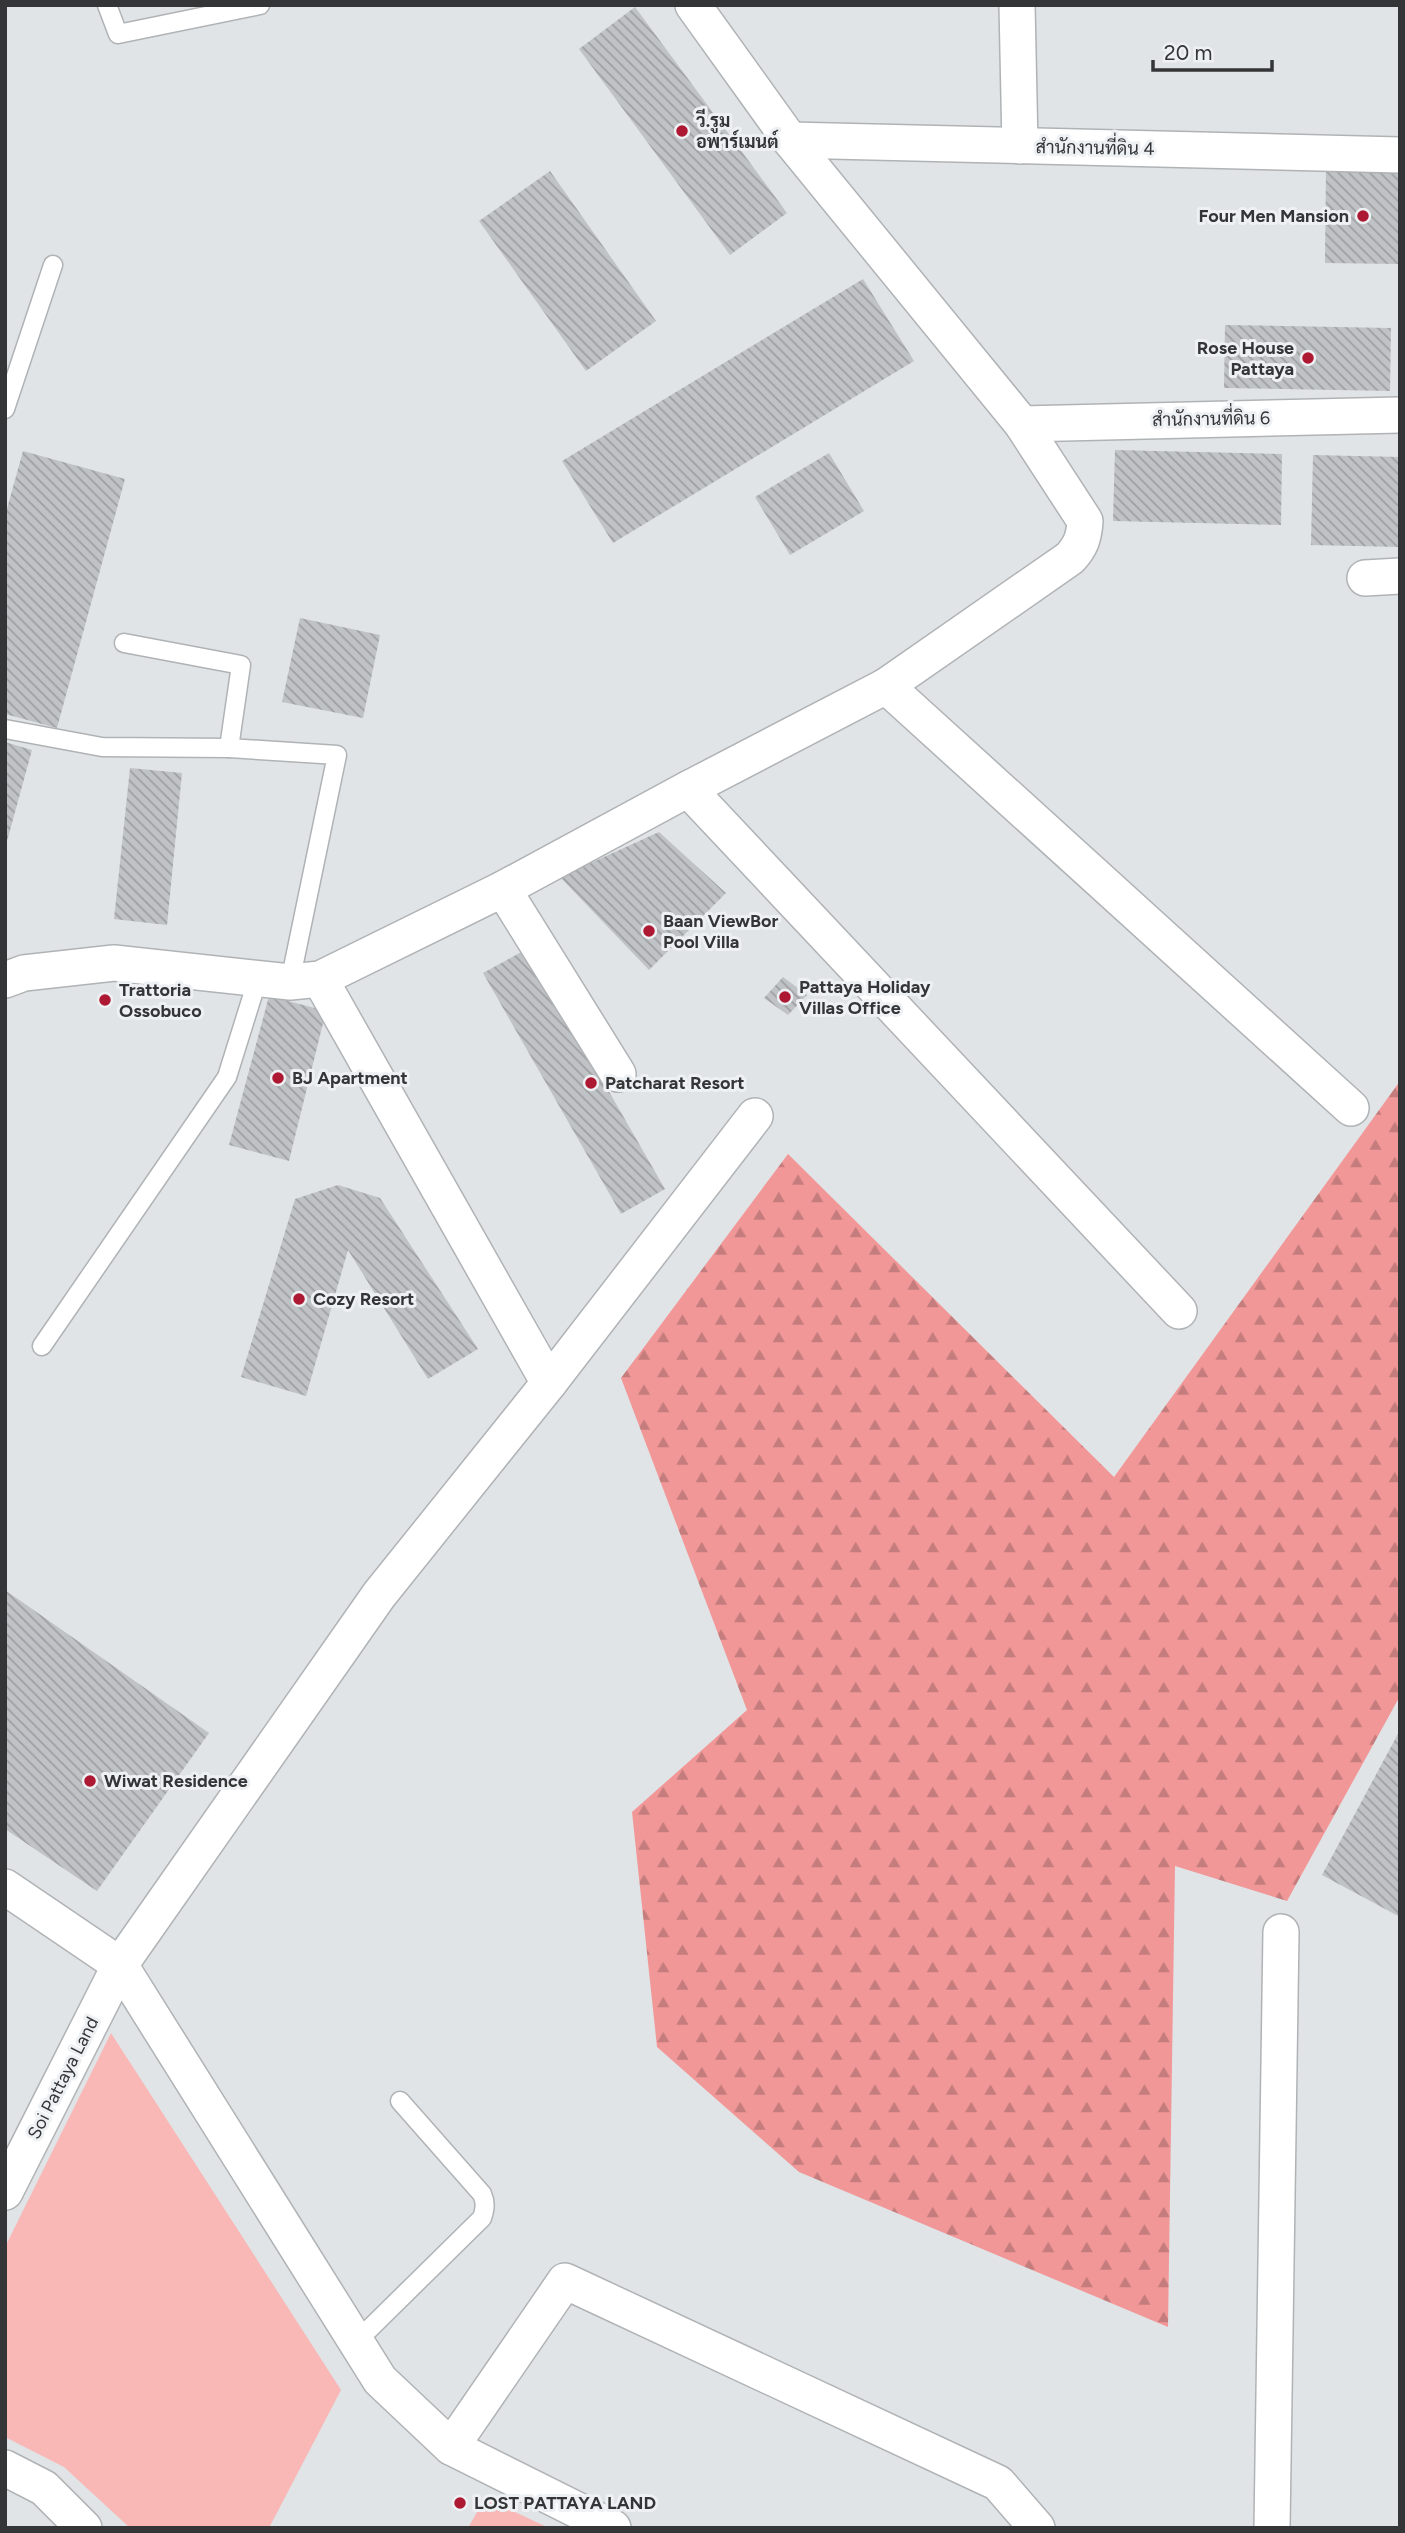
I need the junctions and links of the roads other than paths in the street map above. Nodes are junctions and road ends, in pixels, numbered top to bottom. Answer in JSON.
{"nodes":[{"id":1,"x":107,"y":5,"type":"edge"},
{"id":2,"x":260,"y":5,"type":"edge"},
{"id":3,"x":693,"y":5,"type":"edge"},
{"id":4,"x":1017,"y":5,"type":"edge"},
{"id":5,"x":790,"y":140,"type":"junction"},
{"id":6,"x":1020,"y":146,"type":"junction"},
{"id":7,"x":1400,"y":155,"type":"edge"},
{"id":8,"x":52,"y":265,"type":"dead end"},
{"id":9,"x":5,"y":409,"type":"edge"},
{"id":10,"x":1400,"y":415,"type":"edge"},
{"id":11,"x":1022,"y":424,"type":"junction"},
{"id":12,"x":1400,"y":576,"type":"edge"},
{"id":13,"x":1365,"y":578,"type":"dead end"},
{"id":14,"x":124,"y":643,"type":"dead end"},
{"id":15,"x":886,"y":686,"type":"junction"},
{"id":16,"x":5,"y":729,"type":"edge"},
{"id":17,"x":229,"y":748,"type":"junction"},
{"id":18,"x":688,"y":789,"type":"junction"},
{"id":19,"x":503,"y":889,"type":"junction"},
{"id":20,"x":289,"y":979,"type":"junction"},
{"id":21,"x":5,"y":980,"type":"edge"},
{"id":22,"x":618,"y":1074,"type":"dead end"},
{"id":23,"x":1351,"y":1108,"type":"dead end"},
{"id":24,"x":755,"y":1116,"type":"dead end"},
{"id":25,"x":1179,"y":1311,"type":"dead end"},
{"id":26,"x":41,"y":1346,"type":"dead end"},
{"id":27,"x":549,"y":1384,"type":"junction"},
{"id":28,"x":5,"y":1887,"type":"edge"},
{"id":29,"x":1282,"y":1932,"type":"dead end"},
{"id":30,"x":120,"y":1965,"type":"junction"},
{"id":31,"x":400,"y":2101,"type":"dead end"},
{"id":32,"x":5,"y":2192,"type":"edge"},
{"id":33,"x":355,"y":2343,"type":"junction"},
{"id":34,"x":451,"y":2447,"type":"junction"},
{"id":35,"x":5,"y":2468,"type":"edge"},
{"id":36,"x":84,"y":2528,"type":"edge"},
{"id":37,"x":613,"y":2528,"type":"edge"},
{"id":38,"x":1037,"y":2528,"type":"edge"},
{"id":39,"x":1272,"y":2528,"type":"edge"}],
"edges":[{"from":1,"to":2,"type":"lane"},
{"from":3,"to":5,"type":"street"},
{"from":4,"to":6,"type":"street"},
{"from":5,"to":6,"type":"street","name":"สำนักงานที่ดิน 4"},
{"from":5,"to":11,"type":"street"},
{"from":6,"to":7,"type":"street","name":"สำนักงานที่ดิน 4"},
{"from":8,"to":9,"type":"lane"},
{"from":10,"to":11,"type":"street","name":"สำนักงานที่ดิน 6"},
{"from":11,"to":15,"type":"street"},
{"from":12,"to":13,"type":"street"},
{"from":14,"to":17,"type":"lane"},
{"from":15,"to":18,"type":"street"},
{"from":15,"to":23,"type":"street"},
{"from":16,"to":17,"type":"lane"},
{"from":17,"to":20,"type":"lane"},
{"from":18,"to":19,"type":"street"},
{"from":18,"to":25,"type":"street"},
{"from":19,"to":20,"type":"street"},
{"from":19,"to":22,"type":"street"},
{"from":20,"to":21,"type":"street"},
{"from":20,"to":26,"type":"lane"},
{"from":20,"to":27,"type":"street"},
{"from":24,"to":27,"type":"street","name":"Soi Pattaya Land"},
{"from":27,"to":30,"type":"street","name":"Soi Pattaya Land"},
{"from":28,"to":30,"type":"street"},
{"from":29,"to":39,"type":"street"},
{"from":30,"to":32,"type":"street","name":"Soi Pattaya Land"},
{"from":30,"to":33,"type":"street"},
{"from":31,"to":33,"type":"lane"},
{"from":33,"to":34,"type":"street"},
{"from":34,"to":37,"type":"street"},
{"from":34,"to":38,"type":"street"},
{"from":35,"to":36,"type":"street"}]}
